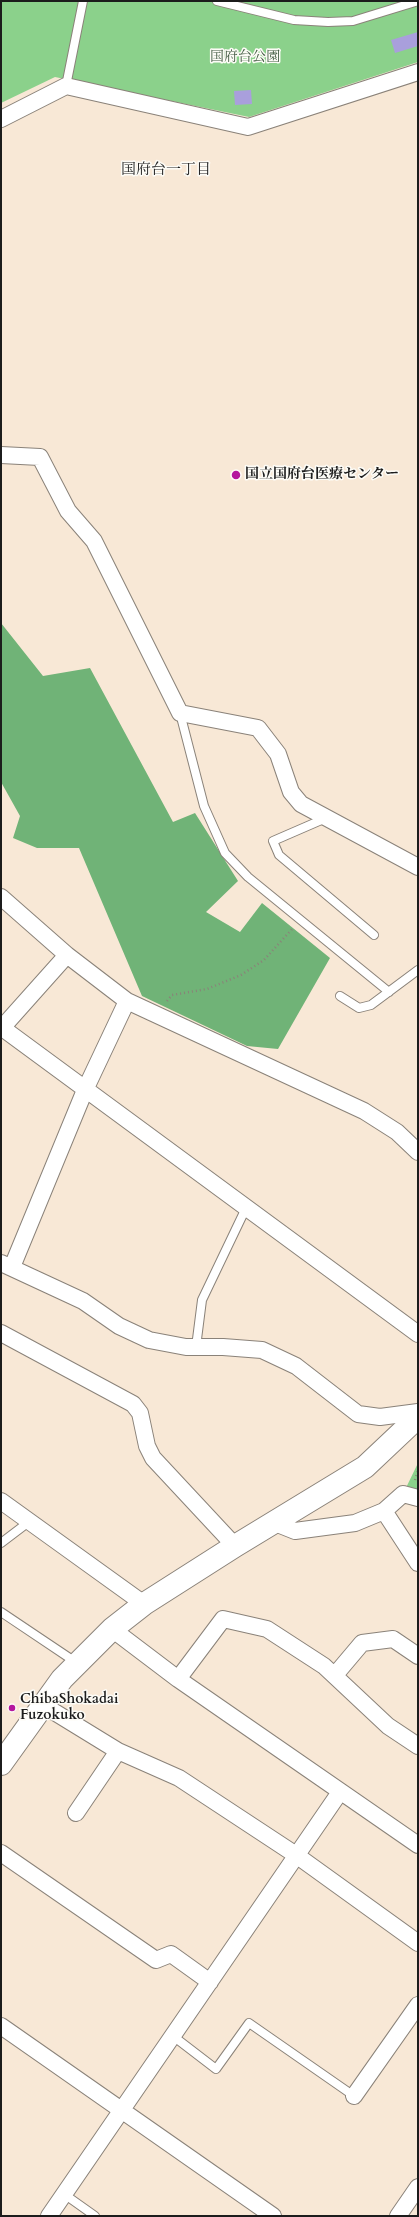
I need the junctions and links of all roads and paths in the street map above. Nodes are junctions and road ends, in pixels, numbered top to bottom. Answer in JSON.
{"nodes":[{"id":1,"x":83,"y":1,"type":"edge"},
{"id":2,"x":217,"y":1,"type":"edge"},
{"id":3,"x":418,"y":1,"type":"edge"},
{"id":4,"x":418,"y":72,"type":"edge"},
{"id":5,"x":66,"y":86,"type":"junction"},
{"id":6,"x":1,"y":119,"type":"edge"},
{"id":7,"x":1,"y":455,"type":"edge"},
{"id":8,"x":180,"y":712,"type":"junction"},
{"id":9,"x":326,"y":818,"type":"junction"},
{"id":10,"x":418,"y":867,"type":"edge"},
{"id":11,"x":3,"y":903,"type":"edge"},
{"id":12,"x":300,"y":920,"type":"junction"},
{"id":13,"x":374,"y":935,"type":"dead end"},
{"id":14,"x":67,"y":955,"type":"junction"},
{"id":15,"x":418,"y":970,"type":"edge"},
{"id":16,"x":389,"y":992,"type":"junction"},
{"id":17,"x":340,"y":996,"type":"dead end"},
{"id":18,"x":127,"y":1001,"type":"junction"},
{"id":19,"x":154,"y":1014,"type":"junction"},
{"id":20,"x":1,"y":1028,"type":"edge"},
{"id":21,"x":84,"y":1090,"type":"junction"},
{"id":22,"x":418,"y":1152,"type":"edge"},
{"id":23,"x":246,"y":1208,"type":"junction"},
{"id":24,"x":6,"y":1265,"type":"edge"},
{"id":25,"x":1,"y":1333,"type":"edge"},
{"id":26,"x":418,"y":1334,"type":"edge"},
{"id":27,"x":196,"y":1347,"type":"junction"},
{"id":28,"x":418,"y":1412,"type":"edge"},
{"id":29,"x":418,"y":1417,"type":"edge"},
{"id":30,"x":418,"y":1498,"type":"edge"},
{"id":31,"x":1,"y":1501,"type":"edge"},
{"id":32,"x":384,"y":1512,"type":"junction"},
{"id":33,"x":30,"y":1521,"type":"junction"},
{"id":34,"x":275,"y":1523,"type":"junction"},
{"id":35,"x":1,"y":1543,"type":"edge"},
{"id":36,"x":235,"y":1546,"type":"junction"},
{"id":37,"x":418,"y":1563,"type":"edge"},
{"id":38,"x":144,"y":1604,"type":"junction"},
{"id":39,"x":1,"y":1612,"type":"edge"},
{"id":40,"x":112,"y":1629,"type":"junction"},
{"id":41,"x":418,"y":1656,"type":"edge"},
{"id":42,"x":77,"y":1663,"type":"junction"},
{"id":43,"x":335,"y":1676,"type":"junction"},
{"id":44,"x":178,"y":1679,"type":"junction"},
{"id":45,"x":43,"y":1706,"type":"junction"},
{"id":46,"x":418,"y":1746,"type":"edge"},
{"id":47,"x":118,"y":1751,"type":"junction"},
{"id":48,"x":1,"y":1764,"type":"edge"},
{"id":49,"x":340,"y":1792,"type":"junction"},
{"id":50,"x":76,"y":1813,"type":"dead end"},
{"id":51,"x":416,"y":1840,"type":"edge"},
{"id":52,"x":1,"y":1853,"type":"edge"},
{"id":53,"x":296,"y":1855,"type":"junction"},
{"id":54,"x":418,"y":1943,"type":"edge"},
{"id":55,"x":210,"y":1982,"type":"junction"},
{"id":56,"x":418,"y":2005,"type":"edge"},
{"id":57,"x":1,"y":2026,"type":"edge"},
{"id":58,"x":173,"y":2036,"type":"junction"},
{"id":59,"x":354,"y":2096,"type":"joint"},
{"id":60,"x":122,"y":2110,"type":"junction"},
{"id":61,"x":64,"y":2194,"type":"junction"},
{"id":62,"x":416,"y":2195,"type":"edge"},
{"id":63,"x":49,"y":2216,"type":"edge"},
{"id":64,"x":95,"y":2216,"type":"edge"},
{"id":65,"x":273,"y":2216,"type":"edge"},
{"id":66,"x":398,"y":2216,"type":"edge"}],
"edges":[{"from":1,"to":5,"type":"lane"},
{"from":2,"to":3,"type":"lane"},
{"from":4,"to":5,"type":"street"},
{"from":5,"to":6,"type":"street"},
{"from":7,"to":8,"type":"street"},
{"from":8,"to":9,"type":"street"},
{"from":8,"to":12,"type":"lane"},
{"from":9,"to":10,"type":"street"},
{"from":9,"to":13,"type":"lane"},
{"from":11,"to":14,"type":"street"},
{"from":12,"to":16,"type":"lane"},
{"from":12,"to":19,"type":"path"},
{"from":14,"to":18,"type":"street"},
{"from":14,"to":20,"type":"street"},
{"from":15,"to":16,"type":"lane"},
{"from":16,"to":17,"type":"lane"},
{"from":18,"to":19,"type":"street"},
{"from":18,"to":21,"type":"street"},
{"from":19,"to":22,"type":"street"},
{"from":20,"to":21,"type":"street"},
{"from":21,"to":23,"type":"street"},
{"from":21,"to":24,"type":"street"},
{"from":23,"to":26,"type":"street"},
{"from":23,"to":27,"type":"lane"},
{"from":24,"to":27,"type":"street"},
{"from":25,"to":36,"type":"street"},
{"from":27,"to":28,"type":"street"},
{"from":29,"to":34,"type":"street"},
{"from":30,"to":32,"type":"street"},
{"from":31,"to":33,"type":"street"},
{"from":32,"to":34,"type":"street"},
{"from":32,"to":37,"type":"street"},
{"from":33,"to":35,"type":"lane"},
{"from":33,"to":38,"type":"street"},
{"from":34,"to":36,"type":"street"},
{"from":36,"to":38,"type":"street"},
{"from":38,"to":40,"type":"street"},
{"from":39,"to":42,"type":"lane"},
{"from":40,"to":42,"type":"street"},
{"from":40,"to":44,"type":"street"},
{"from":41,"to":43,"type":"street"},
{"from":42,"to":45,"type":"street"},
{"from":43,"to":44,"type":"street"},
{"from":43,"to":46,"type":"street"},
{"from":44,"to":49,"type":"street"},
{"from":45,"to":47,"type":"street"},
{"from":45,"to":48,"type":"street"},
{"from":47,"to":50,"type":"street"},
{"from":47,"to":53,"type":"street"},
{"from":49,"to":51,"type":"street"},
{"from":49,"to":53,"type":"street"},
{"from":52,"to":55,"type":"street"},
{"from":53,"to":54,"type":"street"},
{"from":53,"to":55,"type":"street"},
{"from":55,"to":58,"type":"street"},
{"from":56,"to":59,"type":"street"},
{"from":57,"to":60,"type":"street"},
{"from":58,"to":59,"type":"lane"},
{"from":58,"to":60,"type":"street"},
{"from":60,"to":61,"type":"street"},
{"from":60,"to":65,"type":"street"},
{"from":61,"to":63,"type":"street"},
{"from":61,"to":64,"type":"lane"},
{"from":62,"to":66,"type":"street"}]}
